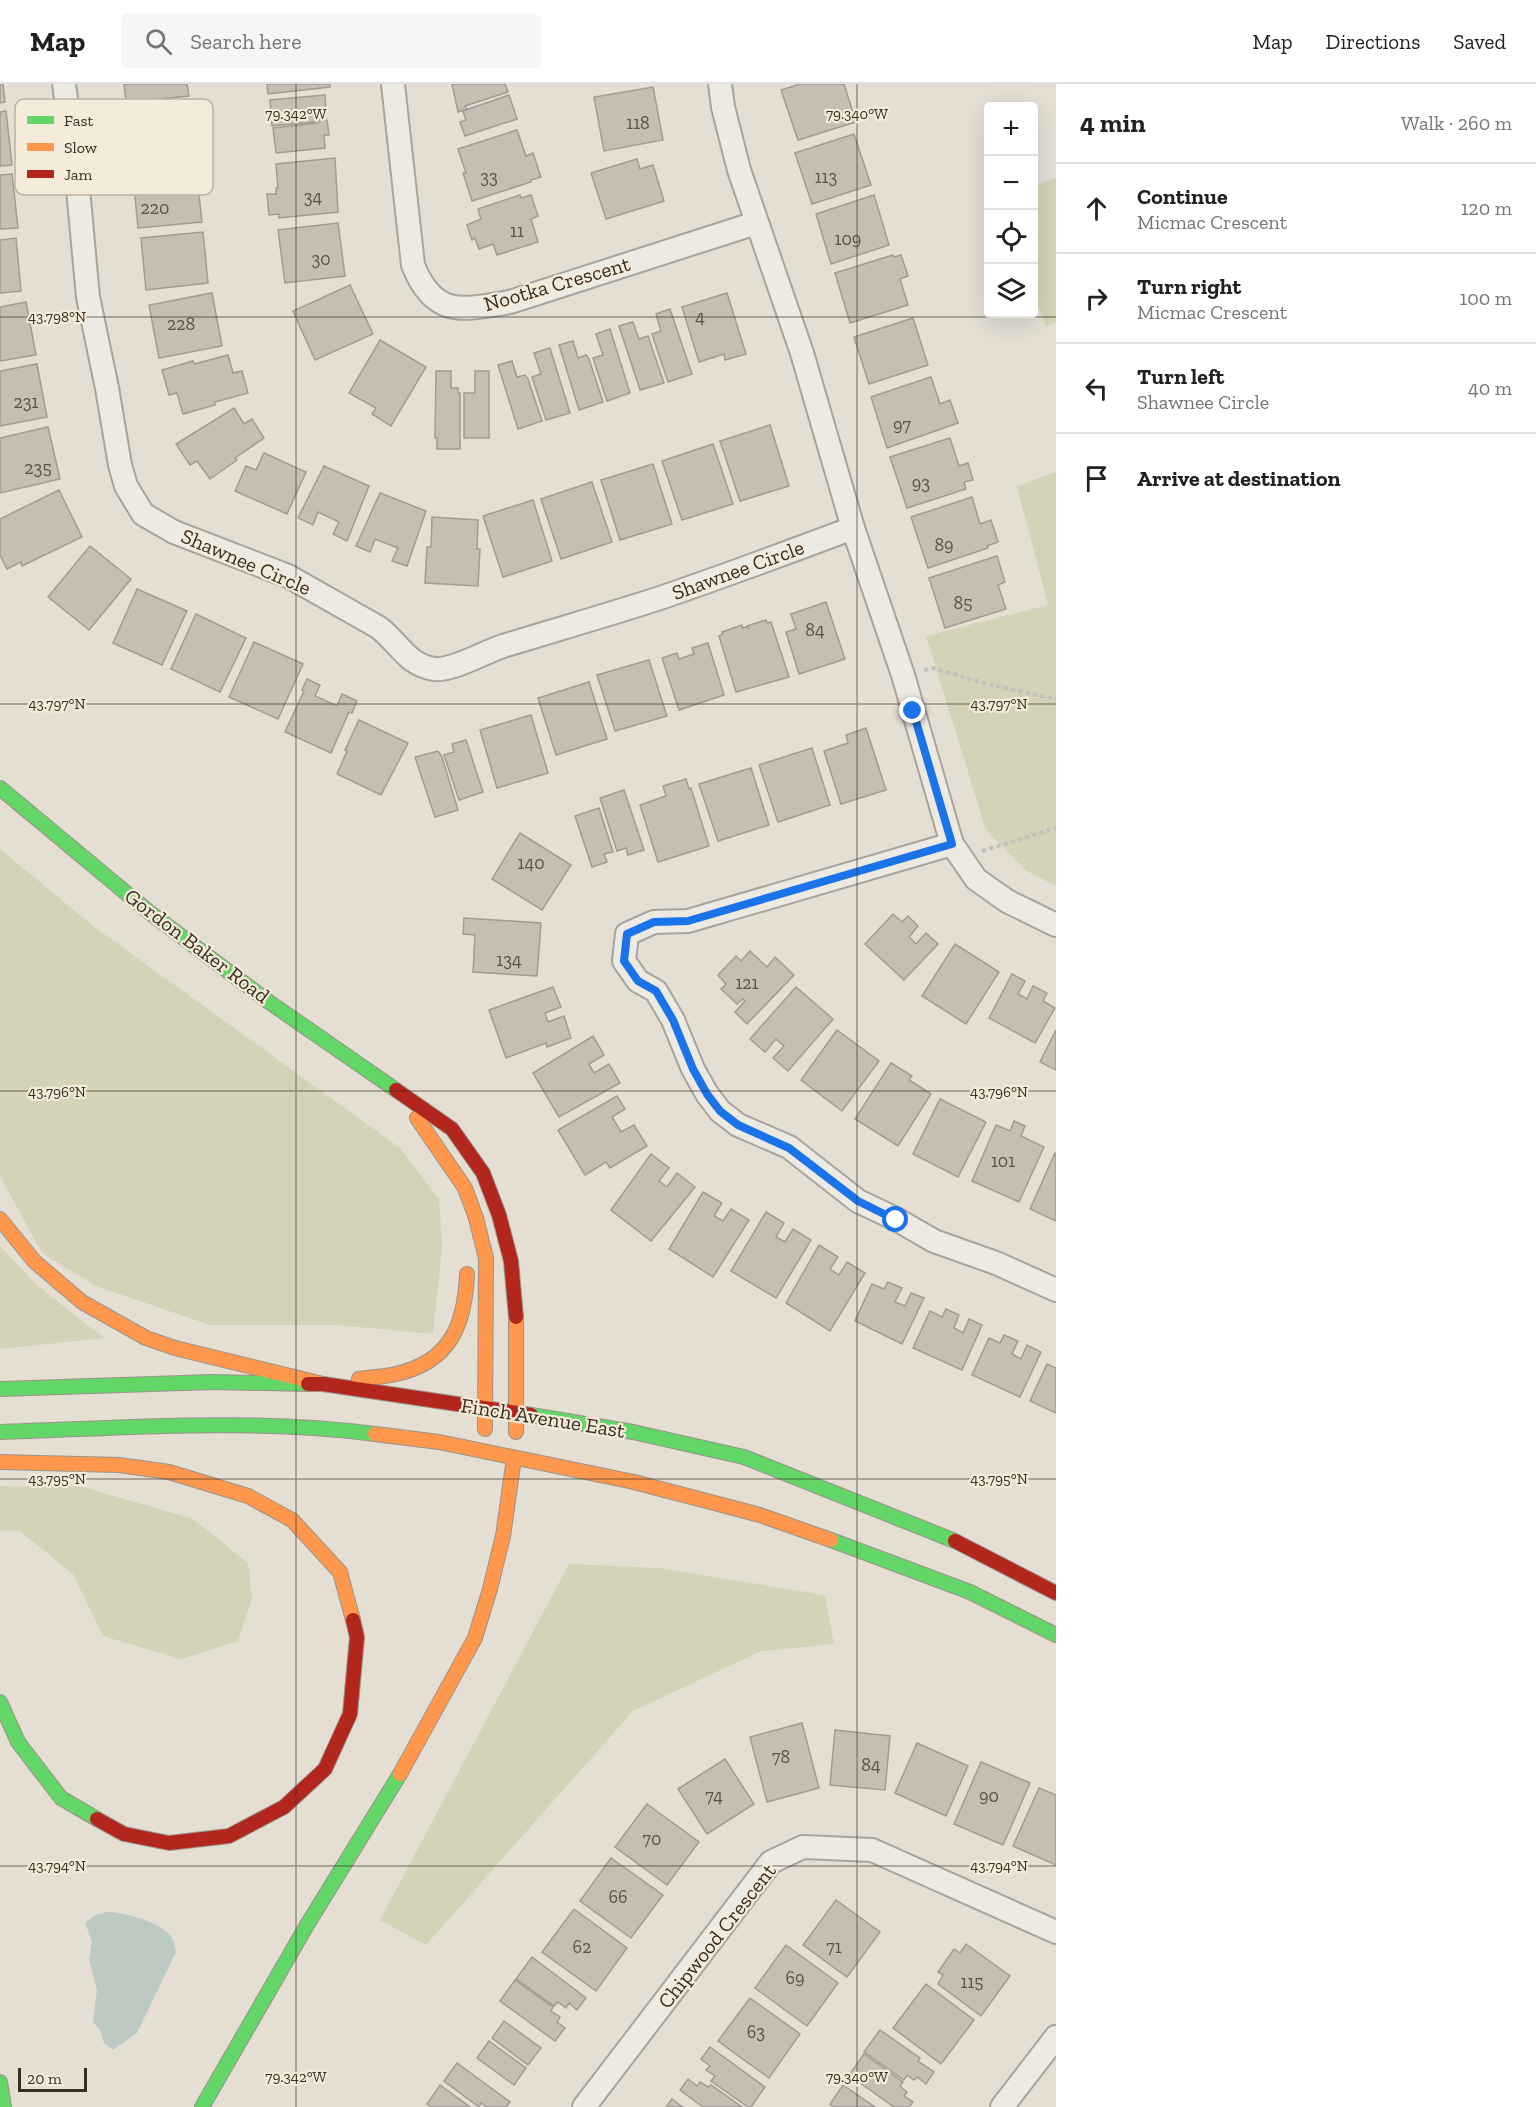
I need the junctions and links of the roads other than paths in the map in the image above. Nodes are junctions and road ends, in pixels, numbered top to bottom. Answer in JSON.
{"nodes":[{"id":1,"x":64,"y":84,"type":"edge"},
{"id":2,"x":393,"y":84,"type":"edge"},
{"id":3,"x":720,"y":84,"type":"edge"},
{"id":4,"x":66,"y":99,"type":"edge"},
{"id":5,"x":79,"y":195,"type":"edge"},
{"id":6,"x":756,"y":223,"type":"junction"},
{"id":7,"x":853,"y":528,"type":"junction"},
{"id":8,"x":0,"y":788,"type":"edge"},
{"id":9,"x":952,"y":844,"type":"junction"},
{"id":10,"x":1056,"y":925,"type":"edge"},
{"id":11,"x":401,"y":1094,"type":"junction"},
{"id":12,"x":428,"y":1135,"type":"junction"},
{"id":13,"x":453,"y":1196,"type":"dead end"},
{"id":14,"x":0,"y":1220,"type":"edge"},
{"id":15,"x":467,"y":1257,"type":"dead end"},
{"id":16,"x":1056,"y":1290,"type":"edge"},
{"id":17,"x":323,"y":1384,"type":"junction"},
{"id":18,"x":0,"y":1389,"type":"edge"},
{"id":19,"x":485,"y":1407,"type":"junction"},
{"id":20,"x":517,"y":1412,"type":"junction"},
{"id":21,"x":0,"y":1432,"type":"edge"},
{"id":22,"x":484,"y":1453,"type":"junction"},
{"id":23,"x":514,"y":1458,"type":"junction"},
{"id":24,"x":0,"y":1462,"type":"edge"},
{"id":25,"x":1056,"y":1593,"type":"edge"},
{"id":26,"x":1056,"y":1635,"type":"edge"},
{"id":27,"x":0,"y":1701,"type":"edge"},
{"id":28,"x":1056,"y":1932,"type":"edge"},
{"id":29,"x":1056,"y":2037,"type":"edge"},
{"id":30,"x":0,"y":2082,"type":"edge"},
{"id":31,"x":4,"y":2107,"type":"edge"},
{"id":32,"x":202,"y":2107,"type":"edge"},
{"id":33,"x":584,"y":2107,"type":"edge"},
{"id":34,"x":1002,"y":2107,"type":"edge"}],
"edges":[{"from":1,"to":4,"type":"street","name":"Shawnee Circle"},
{"from":2,"to":6,"type":"street","name":"Nootka Crescent"},
{"from":3,"to":6,"type":"street"},
{"from":5,"to":7,"type":"street","name":"Shawnee Circle"},
{"from":6,"to":7,"type":"street"},
{"from":7,"to":9,"type":"street"},
{"from":8,"to":11,"type":"main road","name":"Gordon Baker Road"},
{"from":9,"to":10,"type":"street"},
{"from":9,"to":16,"type":"street"},
{"from":11,"to":12,"type":"main road","name":"Gordon Baker Road"},
{"from":11,"to":20,"type":"main road","name":"Gordon Baker Road"},
{"from":12,"to":13,"type":"main road"},
{"from":12,"to":19,"type":"main road","name":"Gordon Baker Road"},
{"from":14,"to":17,"type":"main road"},
{"from":15,"to":17,"type":"main road"},
{"from":17,"to":18,"type":"main road","name":"Finch Avenue East"},
{"from":17,"to":19,"type":"main road","name":"Finch Avenue East"},
{"from":19,"to":20,"type":"main road","name":"Finch Avenue East"},
{"from":19,"to":22,"type":"main road","name":"Gordon Baker Road"},
{"from":20,"to":23,"type":"main road","name":"Gordon Baker Road"},
{"from":20,"to":25,"type":"main road","name":"Finch Avenue East"},
{"from":21,"to":22,"type":"main road","name":"Finch Avenue East"},
{"from":22,"to":23,"type":"main road","name":"Finch Avenue East"},
{"from":23,"to":26,"type":"main road","name":"Finch Avenue East"},
{"from":23,"to":32,"type":"main road","name":"Gordon Baker Road"},
{"from":24,"to":27,"type":"main road"},
{"from":28,"to":33,"type":"street","name":"Chipwood Crescent"},
{"from":29,"to":34,"type":"street"},
{"from":30,"to":31,"type":"main road"}]}
